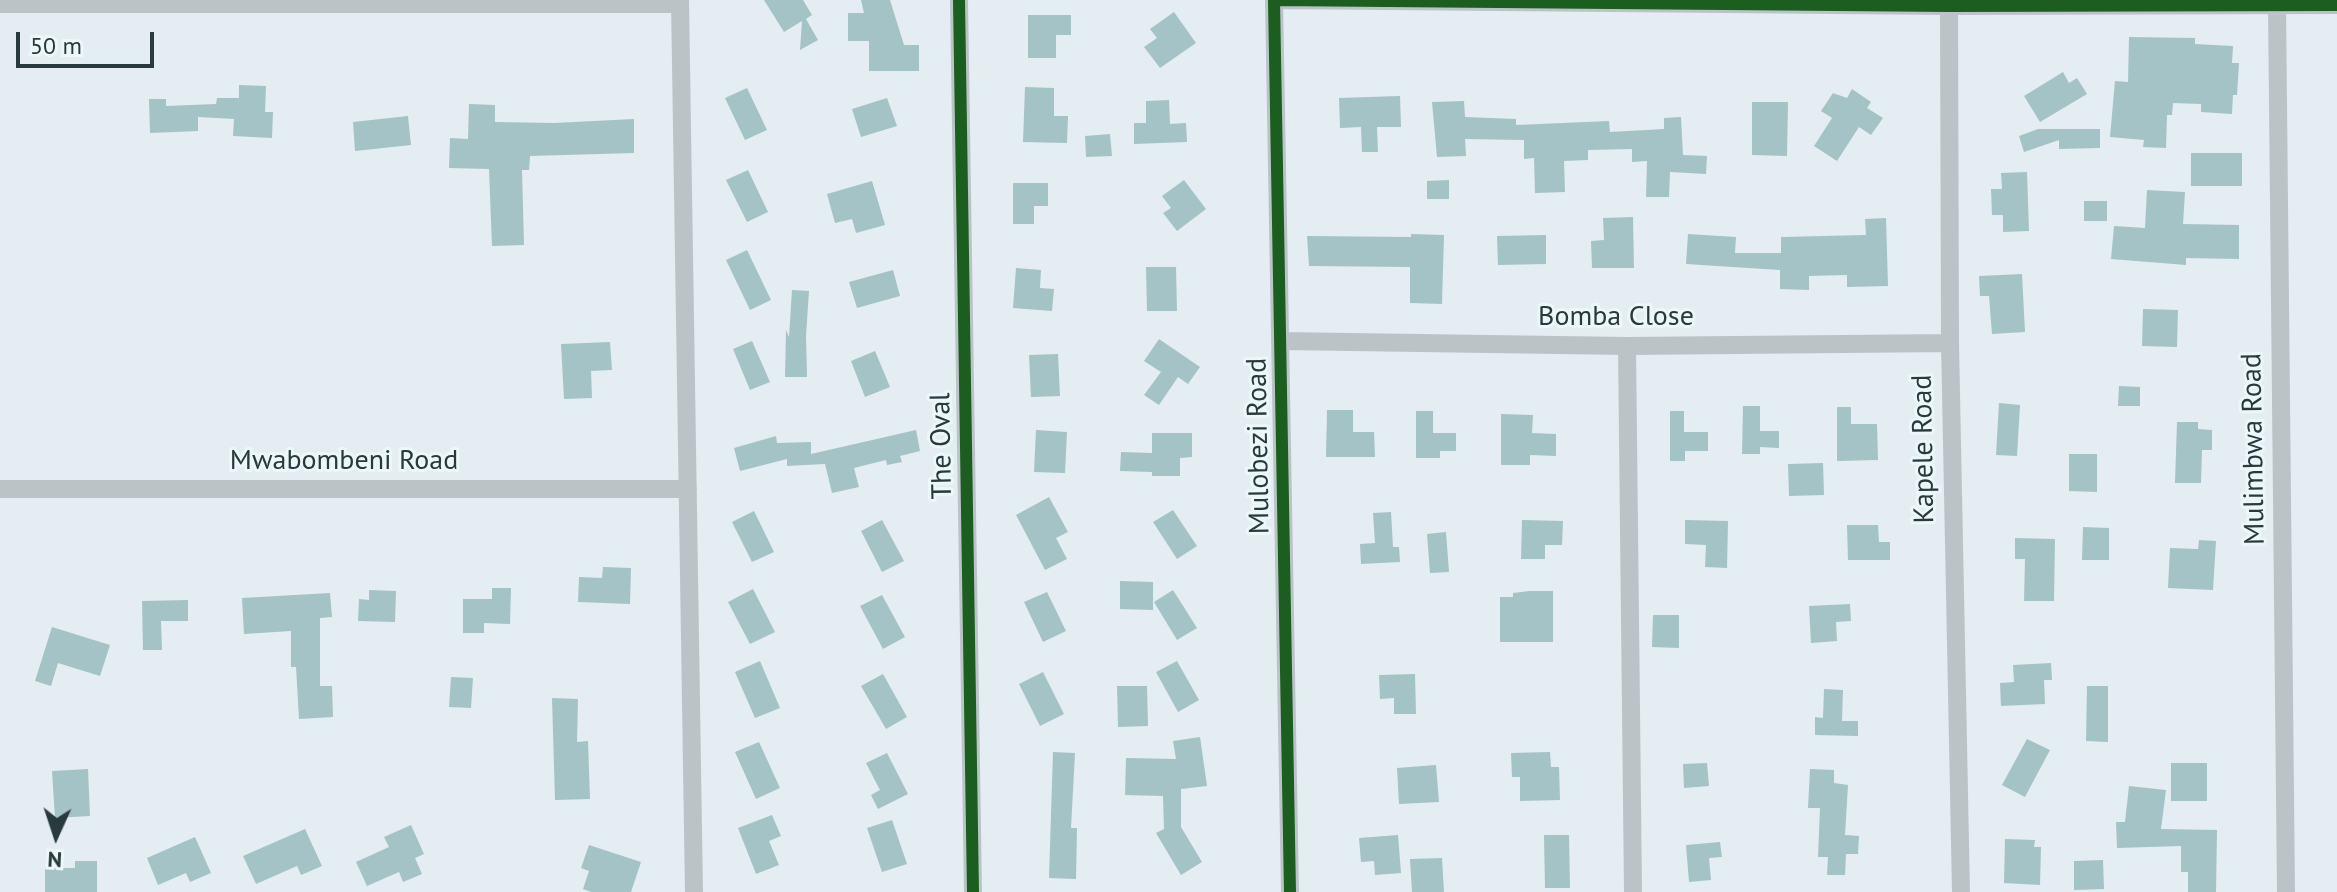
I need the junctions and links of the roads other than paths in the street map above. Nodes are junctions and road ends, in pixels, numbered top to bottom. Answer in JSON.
{"nodes":[{"id":1,"x":959,"y":0,"type":"edge"},
{"id":2,"x":1274,"y":0,"type":"edge"},
{"id":3,"x":680,"y":2,"type":"edge"},
{"id":4,"x":0,"y":4,"type":"edge"},
{"id":5,"x":2277,"y":5,"type":"junction"},
{"id":6,"x":2337,"y":5,"type":"edge"},
{"id":7,"x":1949,"y":6,"type":"junction"},
{"id":8,"x":1281,"y":341,"type":"junction"},
{"id":9,"x":1950,"y":343,"type":"junction"},
{"id":10,"x":1627,"y":346,"type":"junction"},
{"id":11,"x":0,"y":489,"type":"edge"},
{"id":12,"x":688,"y":489,"type":"junction"},
{"id":13,"x":694,"y":892,"type":"edge"},
{"id":14,"x":973,"y":892,"type":"edge"},
{"id":15,"x":1290,"y":892,"type":"edge"},
{"id":16,"x":1633,"y":892,"type":"edge"},
{"id":17,"x":1961,"y":892,"type":"edge"},
{"id":18,"x":2286,"y":892,"type":"edge"}],
"edges":[{"from":1,"to":14,"type":"street","name":"The Oval"},
{"from":2,"to":7,"type":"street"},
{"from":2,"to":8,"type":"street","name":"Mulobezi Road"},
{"from":3,"to":4,"type":"street"},
{"from":3,"to":12,"type":"street"},
{"from":5,"to":6,"type":"street"},
{"from":5,"to":7,"type":"street"},
{"from":5,"to":18,"type":"street","name":"Mulimbwa Road"},
{"from":7,"to":9,"type":"street","name":"Kapele Road"},
{"from":8,"to":10,"type":"street","name":"Bomba Close"},
{"from":8,"to":15,"type":"street","name":"Mulobezi Road"},
{"from":9,"to":10,"type":"street","name":"Bomba Close"},
{"from":9,"to":17,"type":"street","name":"Kapele Road"},
{"from":10,"to":16,"type":"street"},
{"from":11,"to":12,"type":"street","name":"Mwabombeni Road"},
{"from":12,"to":13,"type":"street"}]}
